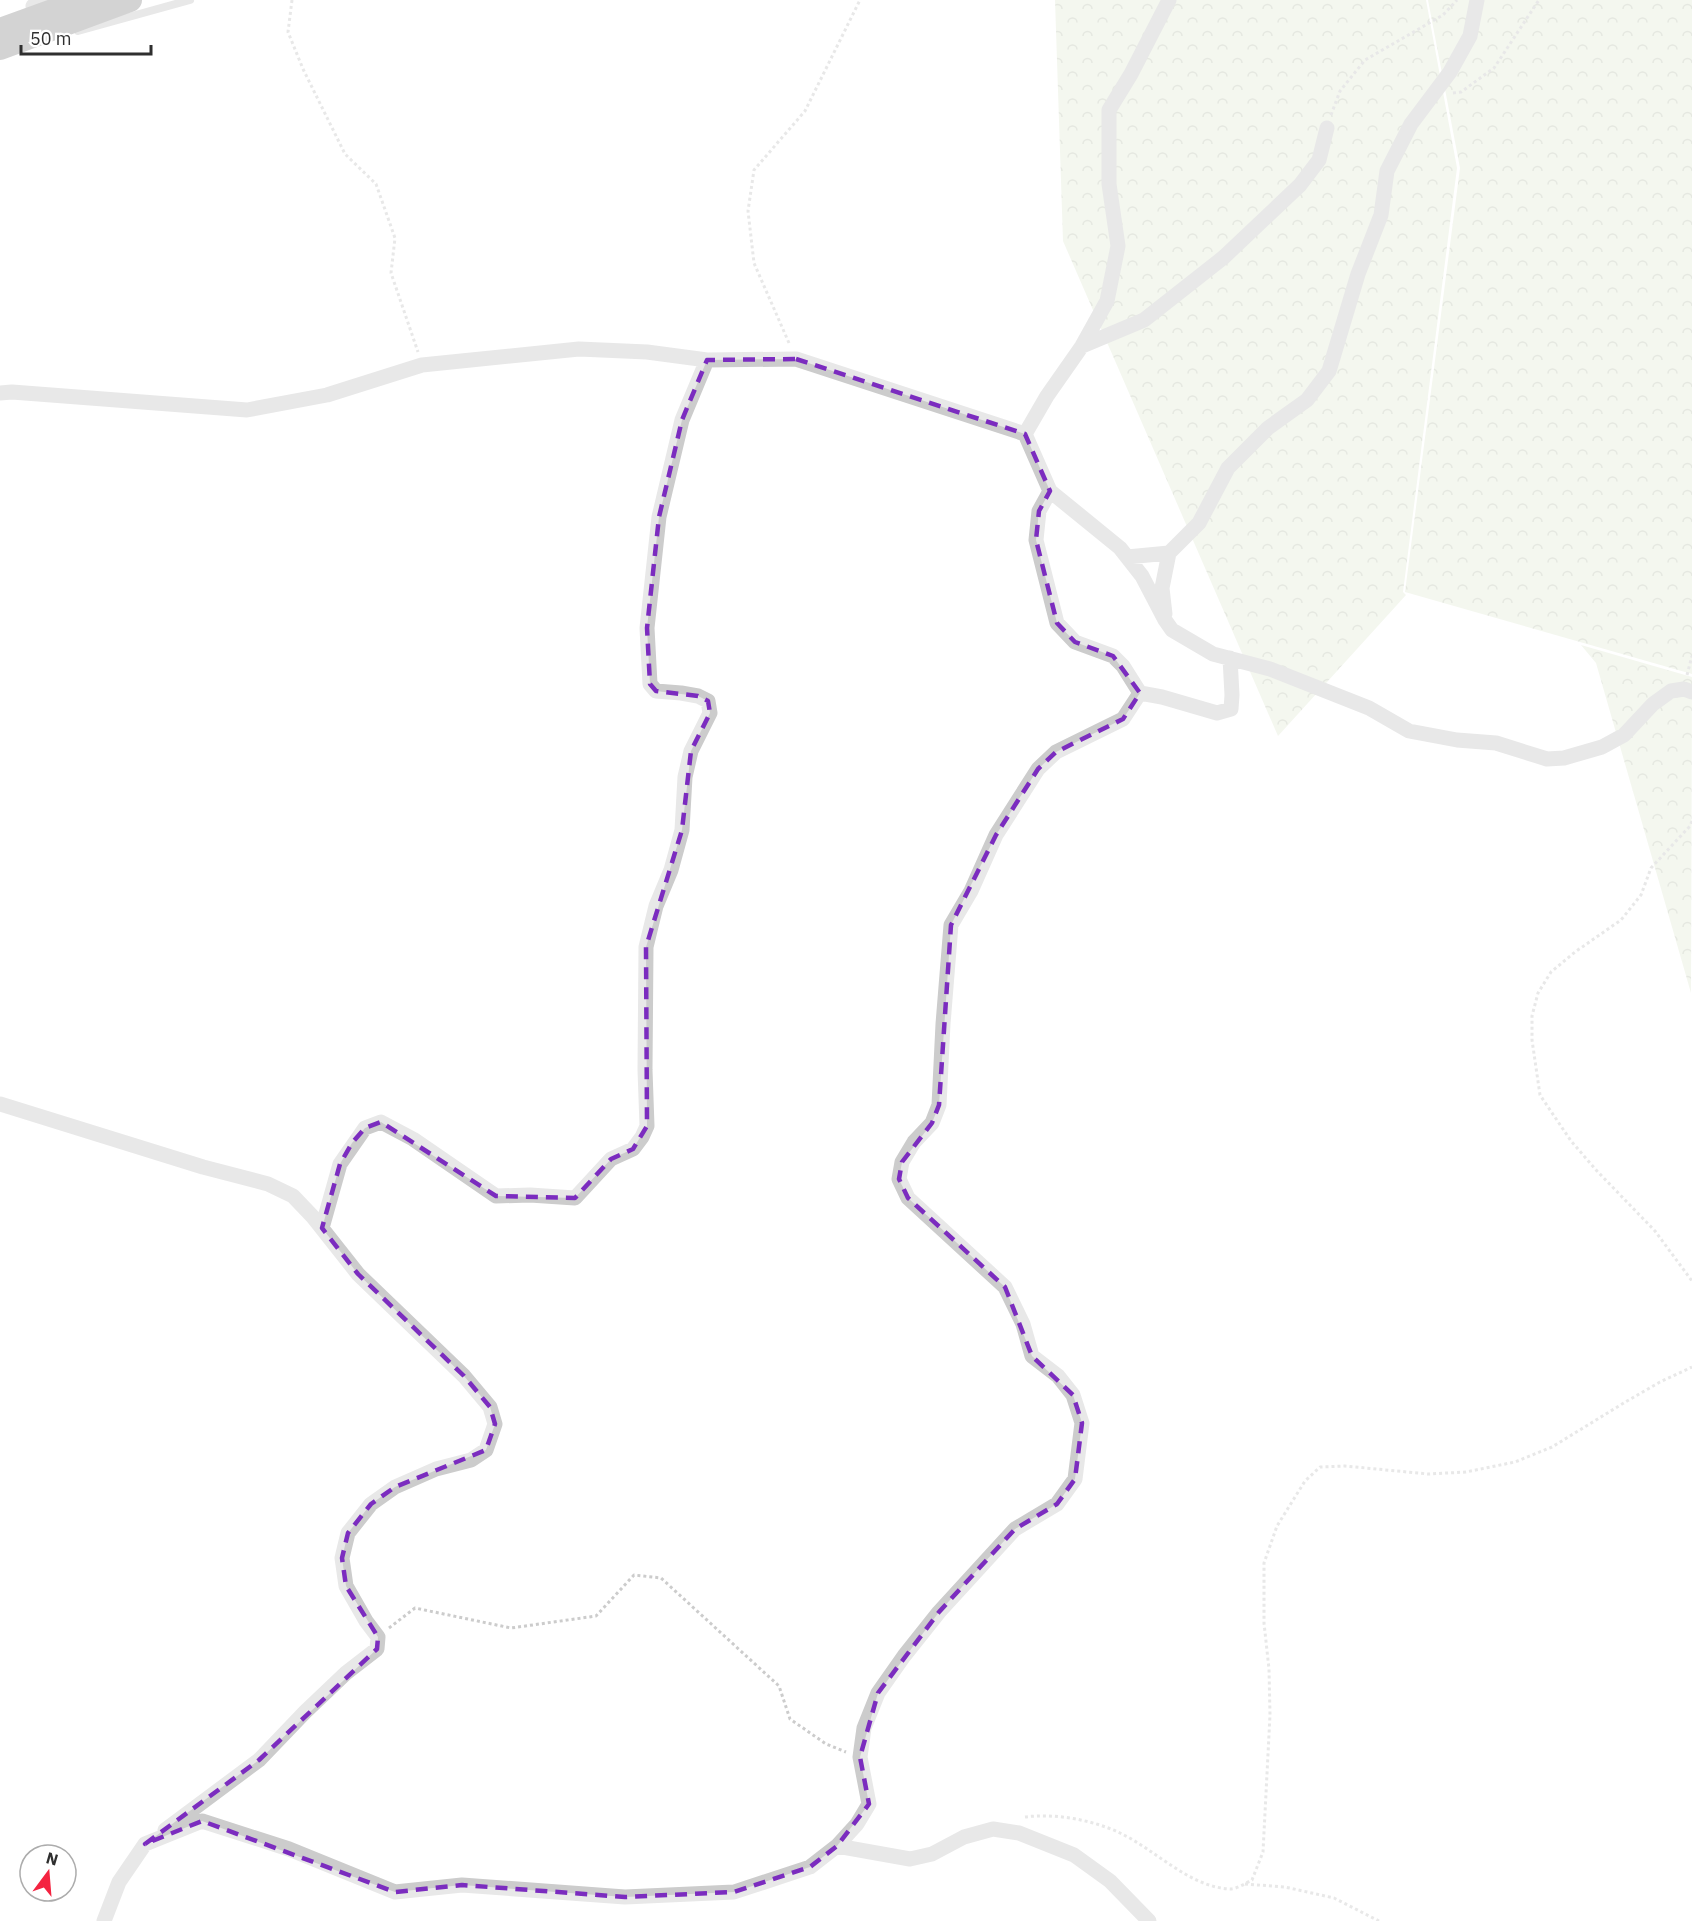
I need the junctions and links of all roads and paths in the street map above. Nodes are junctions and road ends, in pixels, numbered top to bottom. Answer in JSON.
{"nodes":[{"id":1,"x":130,"y":0,"type":"edge"},
{"id":2,"x":190,"y":0,"type":"edge"},
{"id":3,"x":292,"y":0,"type":"edge"},
{"id":4,"x":860,"y":0,"type":"edge"},
{"id":5,"x":1169,"y":0,"type":"edge"},
{"id":6,"x":1457,"y":0,"type":"edge"},
{"id":7,"x":1477,"y":0,"type":"edge"},
{"id":8,"x":1539,"y":0,"type":"edge"},
{"id":9,"x":93,"y":5,"type":"edge"},
{"id":10,"x":19,"y":18,"type":"edge"},
{"id":11,"x":0,"y":48,"type":"edge"},
{"id":12,"x":1430,"y":99,"type":"junction"},
{"id":13,"x":1327,"y":128,"type":"joint"},
{"id":14,"x":1082,"y":346,"type":"junction"},
{"id":15,"x":796,"y":359,"type":"junction"},
{"id":16,"x":707,"y":360,"type":"junction"},
{"id":17,"x":422,"y":365,"type":"junction"},
{"id":18,"x":0,"y":393,"type":"edge"},
{"id":19,"x":1025,"y":434,"type":"junction"},
{"id":20,"x":1050,"y":491,"type":"junction"},
{"id":21,"x":1169,"y":553,"type":"junction"},
{"id":22,"x":1127,"y":557,"type":"junction"},
{"id":23,"x":1165,"y":620,"type":"junction"},
{"id":24,"x":1230,"y":658,"type":"junction"},
{"id":25,"x":1692,"y":692,"type":"edge"},
{"id":26,"x":1140,"y":693,"type":"junction"},
{"id":27,"x":1692,"y":821,"type":"edge"},
{"id":28,"x":0,"y":1104,"type":"edge"},
{"id":29,"x":322,"y":1228,"type":"junction"},
{"id":30,"x":1692,"y":1281,"type":"edge"},
{"id":31,"x":1692,"y":1368,"type":"edge"},
{"id":32,"x":378,"y":1636,"type":"junction"},
{"id":33,"x":860,"y":1757,"type":"junction"},
{"id":34,"x":993,"y":1829,"type":"junction"},
{"id":35,"x":145,"y":1844,"type":"junction"},
{"id":36,"x":837,"y":1846,"type":"junction"},
{"id":37,"x":1243,"y":1884,"type":"junction"},
{"id":38,"x":104,"y":1921,"type":"edge"},
{"id":39,"x":1149,"y":1921,"type":"edge"},
{"id":40,"x":1379,"y":1921,"type":"edge"}],
"edges":[{"from":1,"to":9,"type":"highway"},
{"from":2,"to":11,"type":"lane"},
{"from":3,"to":17,"type":"path"},
{"from":4,"to":15,"type":"path"},
{"from":5,"to":14,"type":"street"},
{"from":6,"to":13,"type":"path"},
{"from":7,"to":12,"type":"street"},
{"from":8,"to":12,"type":"path"},
{"from":9,"to":10,"type":"highway"},
{"from":9,"to":11,"type":"highway"},
{"from":12,"to":21,"type":"street"},
{"from":13,"to":14,"type":"street"},
{"from":14,"to":19,"type":"street"},
{"from":15,"to":16,"type":"street"},
{"from":15,"to":19,"type":"street"},
{"from":16,"to":17,"type":"street"},
{"from":16,"to":29,"type":"street"},
{"from":17,"to":18,"type":"street"},
{"from":19,"to":20,"type":"street"},
{"from":20,"to":22,"type":"street"},
{"from":20,"to":26,"type":"street"},
{"from":21,"to":22,"type":"street"},
{"from":21,"to":23,"type":"street"},
{"from":22,"to":23,"type":"street"},
{"from":23,"to":24,"type":"street"},
{"from":24,"to":25,"type":"street"},
{"from":24,"to":26,"type":"street"},
{"from":26,"to":33,"type":"street"},
{"from":27,"to":30,"type":"path"},
{"from":28,"to":29,"type":"street"},
{"from":29,"to":32,"type":"street"},
{"from":31,"to":37,"type":"path"},
{"from":32,"to":33,"type":"path"},
{"from":32,"to":35,"type":"street"},
{"from":33,"to":36,"type":"street"},
{"from":34,"to":36,"type":"street"},
{"from":34,"to":37,"type":"path"},
{"from":34,"to":39,"type":"street"},
{"from":35,"to":36,"type":"street"},
{"from":35,"to":38,"type":"street"},
{"from":37,"to":40,"type":"path"}]}
